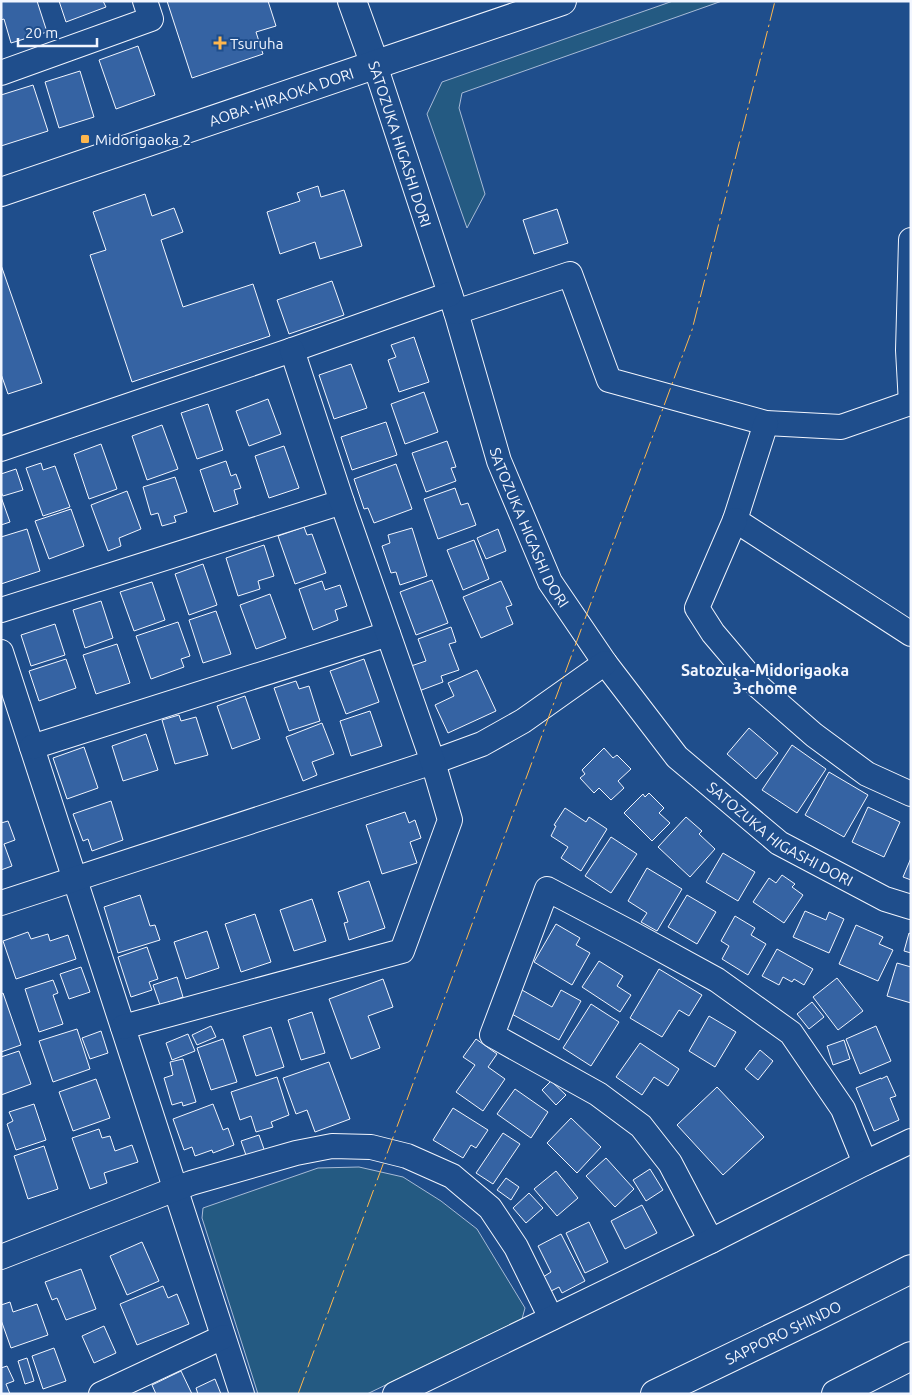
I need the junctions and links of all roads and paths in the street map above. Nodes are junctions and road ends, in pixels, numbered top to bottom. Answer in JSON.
{"nodes":[{"id":1,"x":146,"y":1,"type":"edge"},
{"id":2,"x":352,"y":1,"type":"edge"},
{"id":3,"x":562,"y":1,"type":"edge"},
{"id":4,"x":375,"y":65,"type":"junction"},
{"id":5,"x":1,"y":73,"type":"edge"},
{"id":6,"x":1,"y":192,"type":"edge"},
{"id":7,"x":911,"y":240,"type":"edge"},
{"id":8,"x":453,"y":303,"type":"junction"},
{"id":9,"x":910,"y":304,"type":"edge"},
{"id":10,"x":292,"y":350,"type":"junction"},
{"id":11,"x":910,"y":404,"type":"edge"},
{"id":12,"x":766,"y":423,"type":"junction"},
{"id":13,"x":1,"y":449,"type":"edge"},
{"id":14,"x":342,"y":502,"type":"junction"},
{"id":15,"x":735,"y":520,"type":"junction"},
{"id":16,"x":1,"y":610,"type":"edge"},
{"id":17,"x":388,"y":634,"type":"junction"},
{"id":18,"x":911,"y":634,"type":"edge"},
{"id":19,"x":1,"y":652,"type":"edge"},
{"id":20,"x":605,"y":662,"type":"junction"},
{"id":21,"x":32,"y":747,"type":"junction"},
{"id":22,"x":433,"y":762,"type":"junction"},
{"id":23,"x":911,"y":794,"type":"edge"},
{"id":24,"x":74,"y":878,"type":"junction"},
{"id":25,"x":1,"y":903,"type":"edge"},
{"id":26,"x":911,"y":907,"type":"edge"},
{"id":27,"x":123,"y":1027,"type":"junction"},
{"id":28,"x":911,"y":1141,"type":"edge"},
{"id":29,"x":865,"y":1163,"type":"junction"},
{"id":30,"x":175,"y":1188,"type":"junction"},
{"id":31,"x":711,"y":1240,"type":"junction"},
{"id":32,"x":1,"y":1257,"type":"edge"},
{"id":33,"x":911,"y":1269,"type":"edge"},
{"id":34,"x":551,"y":1318,"type":"junction"},
{"id":35,"x":223,"y":1337,"type":"junction"},
{"id":36,"x":911,"y":1356,"type":"edge"},
{"id":37,"x":101,"y":1394,"type":"edge"},
{"id":38,"x":242,"y":1394,"type":"edge"},
{"id":39,"x":395,"y":1394,"type":"edge"},
{"id":40,"x":655,"y":1394,"type":"edge"},
{"id":41,"x":836,"y":1394,"type":"edge"}],
"edges":[{"from":1,"to":5,"type":"street"},
{"from":2,"to":4,"type":"main road","name":"SATOZUKA HIGASHI DORI"},
{"from":3,"to":4,"type":"main road","name":"AOBA･HIRAOKA DORI"},
{"from":4,"to":6,"type":"main road","name":"AOBA･HIRAOKA DORI"},
{"from":4,"to":8,"type":"street","name":"SATOZUKA HIGASHI DORI"},
{"from":7,"to":9,"type":"street"},
{"from":8,"to":10,"type":"street"},
{"from":8,"to":12,"type":"street"},
{"from":8,"to":20,"type":"street","name":"SATOZUKA HIGASHI DORI"},
{"from":9,"to":11,"type":"street"},
{"from":10,"to":13,"type":"street"},
{"from":10,"to":14,"type":"street"},
{"from":11,"to":12,"type":"street"},
{"from":12,"to":15,"type":"street"},
{"from":14,"to":16,"type":"street"},
{"from":14,"to":17,"type":"street"},
{"from":15,"to":18,"type":"street"},
{"from":15,"to":23,"type":"street"},
{"from":17,"to":21,"type":"street"},
{"from":17,"to":22,"type":"street"},
{"from":19,"to":21,"type":"street"},
{"from":20,"to":22,"type":"street"},
{"from":20,"to":26,"type":"street","name":"SATOZUKA HIGASHI DORI"},
{"from":21,"to":24,"type":"street"},
{"from":22,"to":24,"type":"street"},
{"from":22,"to":27,"type":"street"},
{"from":24,"to":25,"type":"street"},
{"from":24,"to":27,"type":"street"},
{"from":27,"to":30,"type":"street"},
{"from":28,"to":29,"type":"street"},
{"from":29,"to":31,"type":"street"},
{"from":29,"to":31,"type":"street"},
{"from":30,"to":32,"type":"street"},
{"from":30,"to":34,"type":"street"},
{"from":30,"to":35,"type":"street"},
{"from":31,"to":34,"type":"street"},
{"from":33,"to":40,"type":"main road","name":"SAPPORO SHINDO"},
{"from":34,"to":39,"type":"street"},
{"from":35,"to":37,"type":"street"},
{"from":35,"to":38,"type":"street"},
{"from":36,"to":41,"type":"main road"}]}
